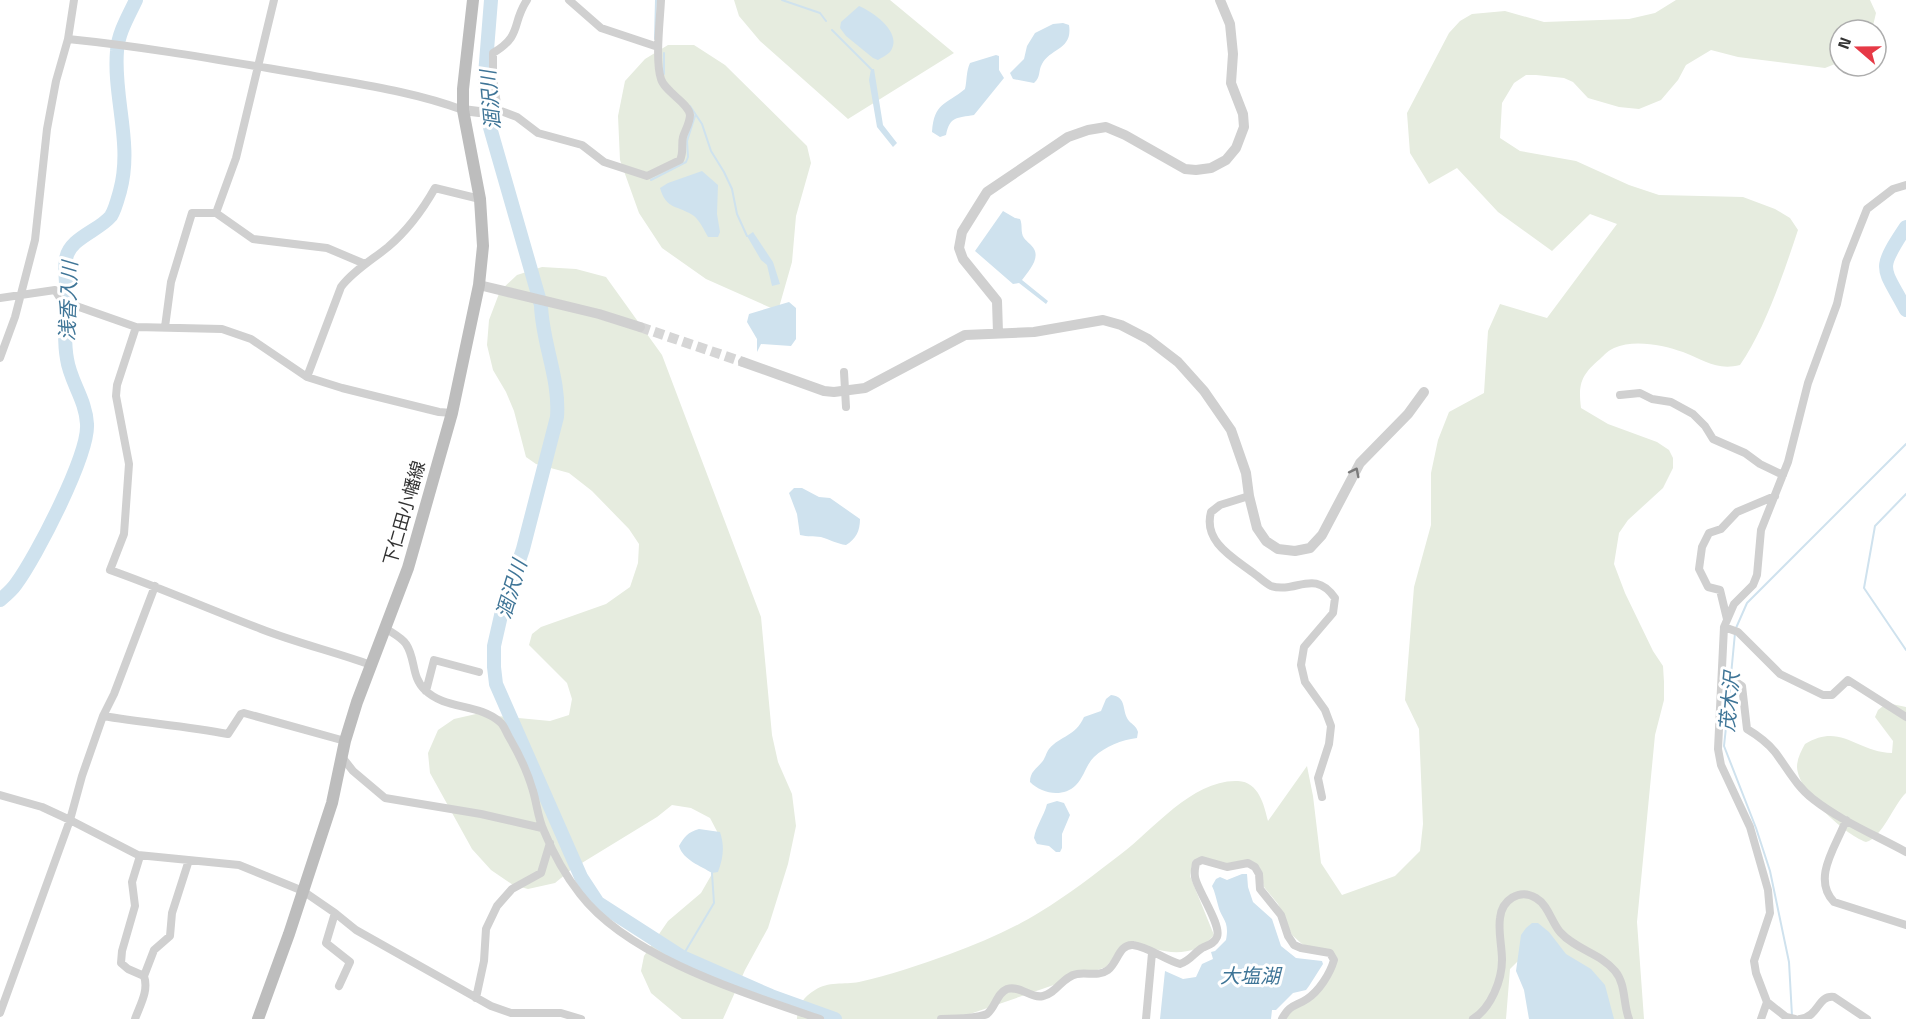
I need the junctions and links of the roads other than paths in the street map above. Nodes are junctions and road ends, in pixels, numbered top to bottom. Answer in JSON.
{"nodes":[{"id":1,"x":74,"y":0,"type":"edge"},
{"id":2,"x":274,"y":0,"type":"edge"},
{"id":3,"x":473,"y":0,"type":"edge"},
{"id":4,"x":527,"y":0,"type":"edge"},
{"id":5,"x":569,"y":0,"type":"edge"},
{"id":6,"x":661,"y":0,"type":"edge"},
{"id":7,"x":1220,"y":0,"type":"edge"},
{"id":8,"x":68,"y":39,"type":"junction"},
{"id":9,"x":658,"y":47,"type":"junction"},
{"id":10,"x":259,"y":67,"type":"junction"},
{"id":11,"x":463,"y":110,"type":"junction"},
{"id":12,"x":480,"y":112,"type":"joint"},
{"id":13,"x":495,"y":112,"type":"junction"},
{"id":14,"x":1906,"y":185,"type":"edge"},
{"id":15,"x":480,"y":199,"type":"junction"},
{"id":16,"x":216,"y":213,"type":"junction"},
{"id":17,"x":365,"y":264,"type":"junction"},
{"id":18,"x":479,"y":285,"type":"junction"},
{"id":19,"x":21,"y":297,"type":"junction"},
{"id":20,"x":0,"y":298,"type":"edge"},
{"id":21,"x":136,"y":327,"type":"junction"},
{"id":22,"x":165,"y":327,"type":"junction"},
{"id":23,"x":640,"y":327,"type":"tunnel mouth"},
{"id":24,"x":998,"y":333,"type":"junction"},
{"id":25,"x":1,"y":356,"type":"edge"},
{"id":26,"x":743,"y":362,"type":"tunnel mouth"},
{"id":27,"x":844,"y":372,"type":"dead end"},
{"id":28,"x":307,"y":377,"type":"junction"},
{"id":29,"x":1424,"y":392,"type":"dead end"},
{"id":30,"x":1620,"y":395,"type":"dead end"},
{"id":31,"x":846,"y":407,"type":"dead end"},
{"id":32,"x":452,"y":412,"type":"junction"},
{"id":33,"x":1783,"y":475,"type":"junction"},
{"id":34,"x":1249,"y":496,"type":"junction"},
{"id":35,"x":1774,"y":496,"type":"junction"},
{"id":36,"x":155,"y":586,"type":"junction"},
{"id":37,"x":1725,"y":623,"type":"junction"},
{"id":38,"x":385,"y":628,"type":"junction"},
{"id":39,"x":371,"y":665,"type":"junction"},
{"id":40,"x":479,"y":672,"type":"dead end"},
{"id":41,"x":1723,"y":673,"type":"junction"},
{"id":42,"x":426,"y":691,"type":"junction"},
{"id":43,"x":103,"y":716,"type":"junction"},
{"id":44,"x":1906,"y":717,"type":"edge"},
{"id":45,"x":345,"y":741,"type":"junction"},
{"id":46,"x":342,"y":757,"type":"junction"},
{"id":47,"x":0,"y":795,"type":"edge"},
{"id":48,"x":1322,"y":797,"type":"dead end"},
{"id":49,"x":70,"y":820,"type":"junction"},
{"id":50,"x":1846,"y":820,"type":"junction"},
{"id":51,"x":542,"y":828,"type":"junction"},
{"id":52,"x":550,"y":843,"type":"junction"},
{"id":53,"x":1906,"y":852,"type":"edge"},
{"id":54,"x":140,"y":856,"type":"junction"},
{"id":55,"x":189,"y":860,"type":"junction"},
{"id":56,"x":303,"y":891,"type":"junction"},
{"id":57,"x":335,"y":913,"type":"junction"},
{"id":58,"x":1906,"y":926,"type":"edge"},
{"id":59,"x":1152,"y":953,"type":"junction"},
{"id":60,"x":144,"y":976,"type":"junction"},
{"id":61,"x":339,"y":986,"type":"dead end"},
{"id":62,"x":476,"y":998,"type":"junction"},
{"id":63,"x":1767,"y":1002,"type":"junction"},
{"id":64,"x":0,"y":1013,"type":"edge"},
{"id":65,"x":520,"y":1017,"type":"edge"},
{"id":66,"x":135,"y":1019,"type":"edge"},
{"id":67,"x":258,"y":1019,"type":"edge"},
{"id":68,"x":581,"y":1019,"type":"edge"},
{"id":69,"x":820,"y":1019,"type":"edge"},
{"id":70,"x":941,"y":1019,"type":"edge"},
{"id":71,"x":1146,"y":1019,"type":"edge"},
{"id":72,"x":1282,"y":1019,"type":"edge"},
{"id":73,"x":1473,"y":1019,"type":"edge"},
{"id":74,"x":1629,"y":1019,"type":"edge"},
{"id":75,"x":1761,"y":1019,"type":"edge"},
{"id":76,"x":1795,"y":1019,"type":"edge"},
{"id":77,"x":1800,"y":1019,"type":"edge"},
{"id":78,"x":1867,"y":1019,"type":"edge"}],
"edges":[{"from":1,"to":8,"type":"street"},
{"from":2,"to":10,"type":"street"},
{"from":3,"to":11,"type":"main road","name":"下仁田小幡線"},
{"from":4,"to":13,"type":"street"},
{"from":5,"to":9,"type":"street"},
{"from":6,"to":9,"type":"street"},
{"from":7,"to":24,"type":"street"},
{"from":8,"to":10,"type":"street"},
{"from":8,"to":19,"type":"street"},
{"from":9,"to":13,"type":"street"},
{"from":10,"to":11,"type":"street"},
{"from":10,"to":16,"type":"street"},
{"from":11,"to":12,"type":"street"},
{"from":11,"to":15,"type":"main road","name":"下仁田小幡線"},
{"from":12,"to":13,"type":"street"},
{"from":14,"to":33,"type":"street"},
{"from":15,"to":17,"type":"street"},
{"from":15,"to":18,"type":"main road","name":"下仁田小幡線"},
{"from":16,"to":17,"type":"street"},
{"from":16,"to":22,"type":"street"},
{"from":17,"to":28,"type":"street"},
{"from":18,"to":23,"type":"street"},
{"from":18,"to":32,"type":"main road","name":"下仁田小幡線"},
{"from":19,"to":20,"type":"street"},
{"from":19,"to":21,"type":"street"},
{"from":19,"to":25,"type":"street"},
{"from":21,"to":22,"type":"street"},
{"from":21,"to":36,"type":"street"},
{"from":22,"to":28,"type":"street"},
{"from":24,"to":26,"type":"street"},
{"from":24,"to":34,"type":"street"},
{"from":27,"to":31,"type":"street"},
{"from":28,"to":32,"type":"street"},
{"from":34,"to":29,"type":"street","one_way":true},
{"from":30,"to":33,"type":"street"},
{"from":32,"to":38,"type":"main road","name":"下仁田小幡線"},
{"from":33,"to":35,"type":"street"},
{"from":34,"to":48,"type":"street"},
{"from":35,"to":37,"type":"street"},
{"from":35,"to":37,"type":"street"},
{"from":36,"to":39,"type":"street"},
{"from":36,"to":43,"type":"street"},
{"from":37,"to":41,"type":"street"},
{"from":37,"to":44,"type":"street"},
{"from":38,"to":39,"type":"main road","name":"下仁田小幡線"},
{"from":38,"to":42,"type":"street"},
{"from":39,"to":45,"type":"main road","name":"下仁田小幡線"},
{"from":40,"to":42,"type":"street"},
{"from":41,"to":50,"type":"street"},
{"from":41,"to":63,"type":"street"},
{"from":42,"to":51,"type":"street"},
{"from":43,"to":45,"type":"street"},
{"from":43,"to":49,"type":"street"},
{"from":45,"to":46,"type":"main road","name":"下仁田小幡線"},
{"from":46,"to":51,"type":"street"},
{"from":46,"to":56,"type":"main road","name":"下仁田小幡線"},
{"from":47,"to":49,"type":"street"},
{"from":49,"to":54,"type":"street"},
{"from":49,"to":64,"type":"street"},
{"from":50,"to":53,"type":"street"},
{"from":50,"to":58,"type":"street"},
{"from":51,"to":52,"type":"street"},
{"from":52,"to":62,"type":"street"},
{"from":52,"to":69,"type":"street"},
{"from":54,"to":55,"type":"street"},
{"from":54,"to":60,"type":"street"},
{"from":55,"to":56,"type":"street"},
{"from":55,"to":60,"type":"street"},
{"from":56,"to":57,"type":"street"},
{"from":56,"to":67,"type":"main road","name":"下仁田小幡線"},
{"from":57,"to":61,"type":"street"},
{"from":57,"to":62,"type":"street"},
{"from":59,"to":70,"type":"street"},
{"from":59,"to":71,"type":"street"},
{"from":59,"to":72,"type":"street"},
{"from":60,"to":66,"type":"street"},
{"from":62,"to":65,"type":"street"},
{"from":63,"to":75,"type":"street"},
{"from":63,"to":76,"type":"street"},
{"from":65,"to":68,"type":"street"},
{"from":73,"to":74,"type":"street"},
{"from":77,"to":78,"type":"street"}]}
